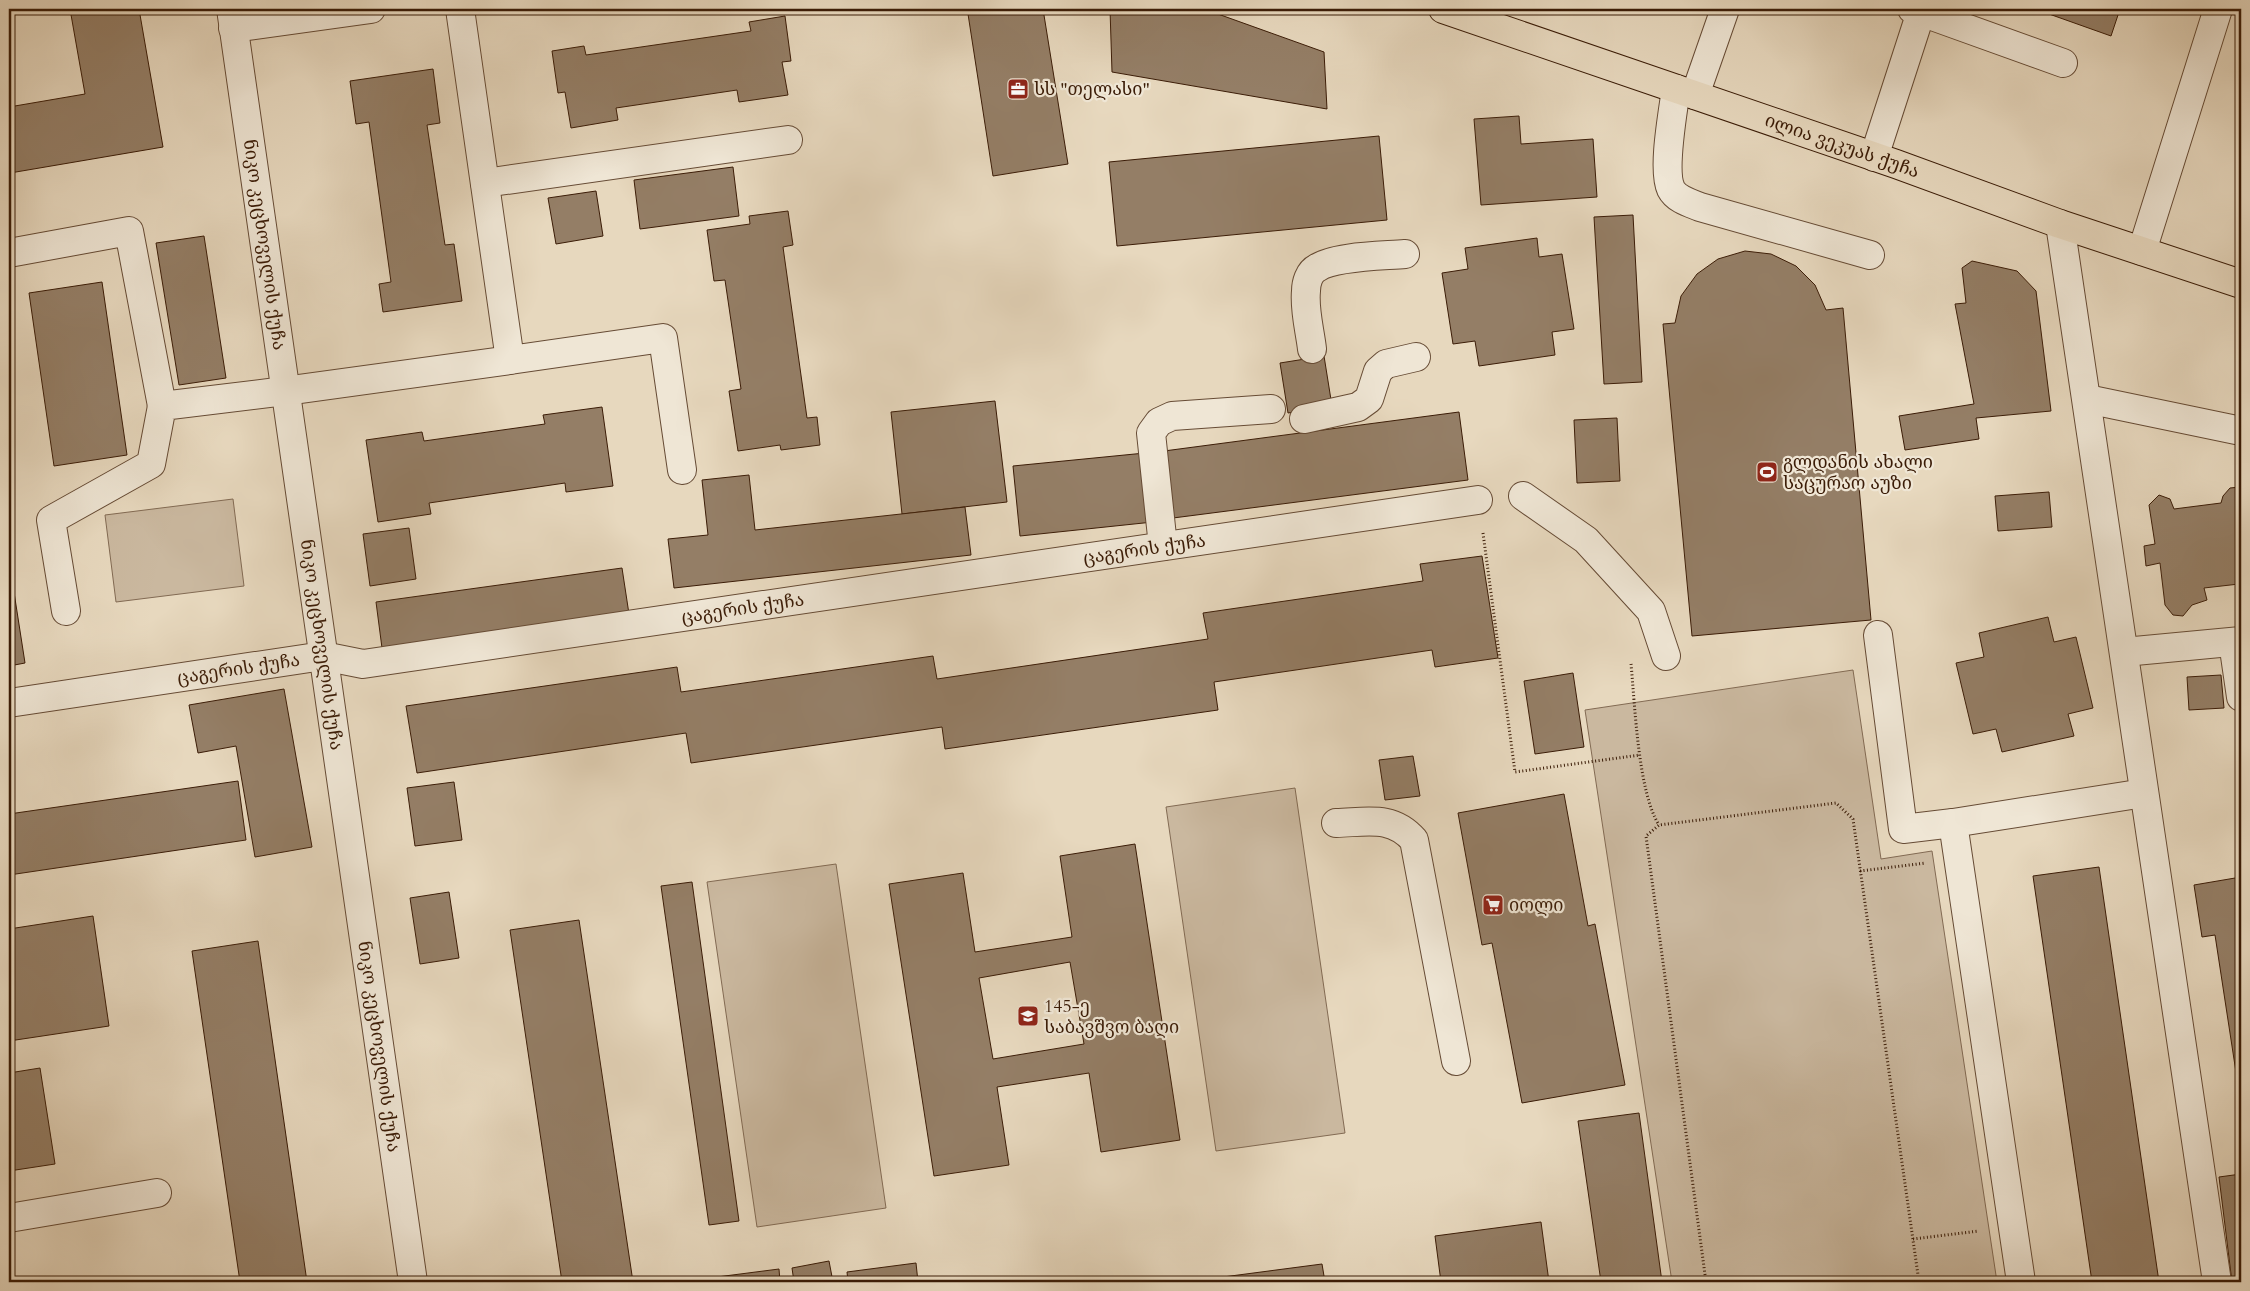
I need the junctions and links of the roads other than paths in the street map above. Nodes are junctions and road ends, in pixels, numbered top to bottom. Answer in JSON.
{"nodes":[{"id":1,"x":371,"y":9,"type":"edge"},
{"id":2,"x":460,"y":9,"type":"edge"},
{"id":3,"x":1443,"y":9,"type":"edge"},
{"id":4,"x":1724,"y":9,"type":"edge"},
{"id":5,"x":2218,"y":9,"type":"edge"},
{"id":6,"x":1917,"y":10,"type":"edge"},
{"id":7,"x":232,"y":18,"type":"edge"},
{"id":8,"x":2063,"y":63,"type":"dead end"},
{"id":9,"x":1686,"y":92,"type":"junction"},
{"id":10,"x":788,"y":140,"type":"dead end"},
{"id":11,"x":1874,"y":157,"type":"junction"},
{"id":12,"x":485,"y":183,"type":"junction"},
{"id":13,"x":2060,"y":224,"type":"junction"},
{"id":14,"x":2142,"y":251,"type":"junction"},
{"id":15,"x":9,"y":253,"type":"edge"},
{"id":16,"x":1405,"y":254,"type":"dead end"},
{"id":17,"x":1870,"y":255,"type":"dead end"},
{"id":18,"x":2241,"y":284,"type":"edge"},
{"id":19,"x":1312,"y":349,"type":"dead end"},
{"id":20,"x":1416,"y":357,"type":"dead end"},
{"id":21,"x":510,"y":360,"type":"junction"},
{"id":22,"x":285,"y":391,"type":"junction"},
{"id":23,"x":2086,"y":399,"type":"junction"},
{"id":24,"x":162,"y":406,"type":"junction"},
{"id":25,"x":1271,"y":409,"type":"dead end"},
{"id":26,"x":1304,"y":419,"type":"dead end"},
{"id":27,"x":2241,"y":432,"type":"edge"},
{"id":28,"x":682,"y":470,"type":"dead end"},
{"id":29,"x":1523,"y":496,"type":"dead end"},
{"id":30,"x":1478,"y":500,"type":"road end"},
{"id":31,"x":1163,"y":546,"type":"junction"},
{"id":32,"x":66,"y":611,"type":"dead end"},
{"id":33,"x":1878,"y":635,"type":"dead end"},
{"id":34,"x":2237,"y":642,"type":"edge"},
{"id":35,"x":2124,"y":652,"type":"junction"},
{"id":36,"x":323,"y":656,"type":"junction"},
{"id":37,"x":1666,"y":656,"type":"dead end"},
{"id":38,"x":2241,"y":697,"type":"edge"},
{"id":39,"x":9,"y":703,"type":"edge"},
{"id":40,"x":2144,"y":793,"type":"junction"},
{"id":41,"x":1336,"y":822,"type":"dead end"},
{"id":42,"x":1952,"y":823,"type":"junction"},
{"id":43,"x":1456,"y":1060,"type":"dead end"},
{"id":44,"x":157,"y":1193,"type":"dead end"},
{"id":45,"x":9,"y":1218,"type":"edge"},
{"id":46,"x":413,"y":1282,"type":"edge"},
{"id":47,"x":2021,"y":1282,"type":"edge"},
{"id":48,"x":2217,"y":1282,"type":"edge"}],
"edges":[{"from":1,"to":7,"type":"street"},
{"from":2,"to":12,"type":"street"},
{"from":3,"to":9,"type":"main road","name":"ილია ვეკუას ქუჩა"},
{"from":4,"to":9,"type":"street"},
{"from":5,"to":14,"type":"street"},
{"from":6,"to":8,"type":"street"},
{"from":6,"to":11,"type":"street"},
{"from":7,"to":22,"type":"street","name":"ნიკო კეცხოველის ქუჩა"},
{"from":9,"to":11,"type":"main road","name":"ილია ვეკუას ქუჩა"},
{"from":9,"to":17,"type":"street"},
{"from":10,"to":12,"type":"street"},
{"from":11,"to":13,"type":"main road","name":"ილია ვეკუას ქუჩა"},
{"from":12,"to":21,"type":"street"},
{"from":13,"to":14,"type":"main road","name":"ილია ვეკუას ქუჩა"},
{"from":13,"to":23,"type":"street"},
{"from":14,"to":18,"type":"main road","name":"ილია ვეკუას ქუჩა"},
{"from":15,"to":24,"type":"street"},
{"from":16,"to":19,"type":"street"},
{"from":20,"to":26,"type":"street"},
{"from":21,"to":22,"type":"street"},
{"from":21,"to":28,"type":"street"},
{"from":22,"to":24,"type":"street"},
{"from":22,"to":36,"type":"street","name":"ნიკო კეცხოველის ქუჩა"},
{"from":23,"to":27,"type":"street"},
{"from":23,"to":35,"type":"street"},
{"from":24,"to":32,"type":"street"},
{"from":25,"to":31,"type":"street"},
{"from":29,"to":37,"type":"street"},
{"from":30,"to":31,"type":"street","name":"ცაგერის ქუჩა"},
{"from":31,"to":36,"type":"street","name":"ცაგერის ქუჩა"},
{"from":33,"to":42,"type":"street"},
{"from":34,"to":35,"type":"street"},
{"from":34,"to":38,"type":"street"},
{"from":35,"to":40,"type":"street"},
{"from":36,"to":39,"type":"street","name":"ცაგერის ქუჩა"},
{"from":36,"to":46,"type":"street","name":"ნიკო კეცხოველის ქუჩა"},
{"from":40,"to":42,"type":"street"},
{"from":40,"to":48,"type":"street"},
{"from":41,"to":43,"type":"street"},
{"from":42,"to":47,"type":"street"},
{"from":44,"to":45,"type":"street"}]}
